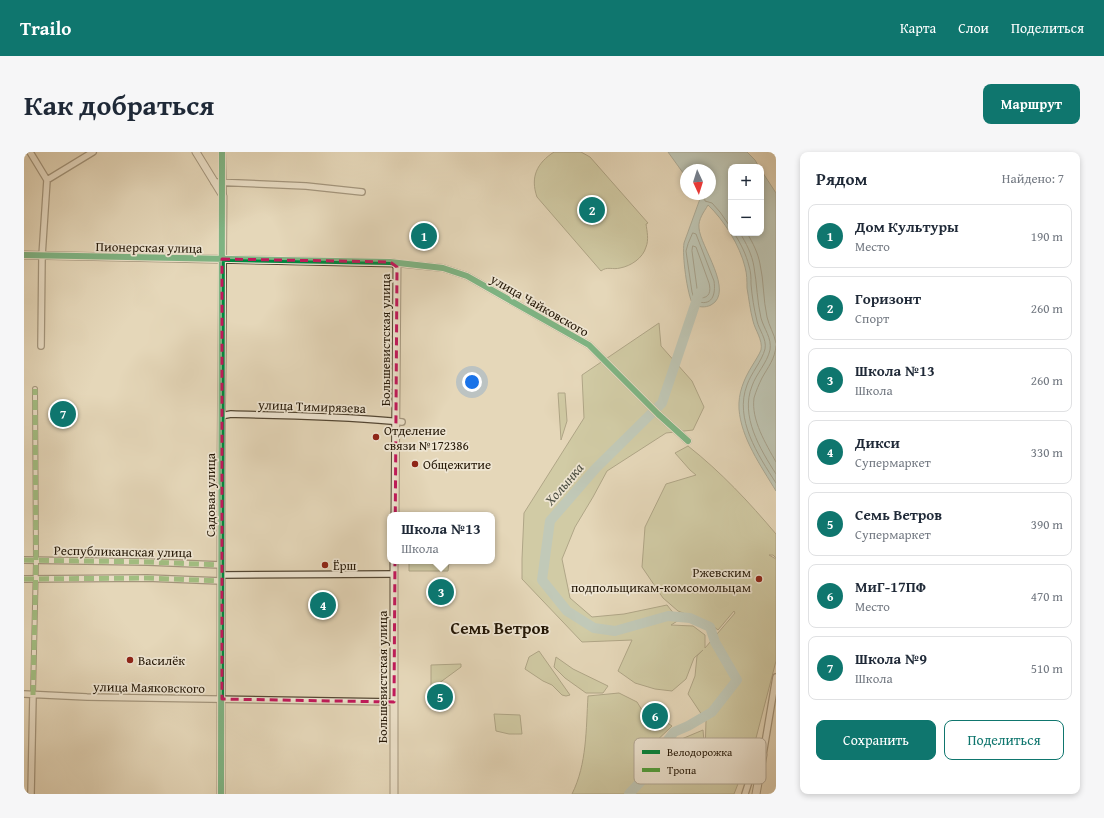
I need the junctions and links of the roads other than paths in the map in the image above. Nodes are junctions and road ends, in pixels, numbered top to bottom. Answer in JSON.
{"nodes":[{"id":1,"x":30,"y":152,"type":"edge"},
{"id":2,"x":93,"y":152,"type":"edge"},
{"id":3,"x":196,"y":152,"type":"edge"},
{"id":4,"x":222,"y":152,"type":"edge"},
{"id":5,"x":47,"y":180,"type":"junction"},
{"id":6,"x":214,"y":182,"type":"junction"},
{"id":7,"x":222,"y":182,"type":"junction"},
{"id":8,"x":362,"y":192,"type":"dead end"},
{"id":9,"x":223,"y":196,"type":"junction"},
{"id":10,"x":24,"y":255,"type":"edge"},
{"id":11,"x":42,"y":256,"type":"junction"},
{"id":12,"x":222,"y":259,"type":"junction"},
{"id":13,"x":394,"y":263,"type":"junction"},
{"id":14,"x":41,"y":346,"type":"dead end"},
{"id":15,"x":36,"y":389,"type":"dead end"},
{"id":16,"x":221,"y":416,"type":"junction"},
{"id":17,"x":399,"y":422,"type":"junction"},
{"id":18,"x":688,"y":441,"type":"dead end"},
{"id":19,"x":395,"y":512,"type":"edge"},
{"id":20,"x":24,"y":560,"type":"edge"},
{"id":21,"x":36,"y":560,"type":"junction"},
{"id":22,"x":394,"y":564,"type":"edge"},
{"id":23,"x":221,"y":565,"type":"junction"},
{"id":24,"x":394,"y":574,"type":"junction"},
{"id":25,"x":35,"y":578,"type":"junction"},
{"id":26,"x":221,"y":578,"type":"junction"},
{"id":27,"x":24,"y":579,"type":"edge"},
{"id":28,"x":776,"y":677,"type":"edge"},
{"id":29,"x":24,"y":694,"type":"edge"},
{"id":30,"x":33,"y":695,"type":"junction"},
{"id":31,"x":222,"y":699,"type":"junction"},
{"id":32,"x":394,"y":702,"type":"junction"},
{"id":33,"x":766,"y":738,"type":"edge"},
{"id":34,"x":748,"y":784,"type":"edge"},
{"id":35,"x":758,"y":784,"type":"edge"},
{"id":36,"x":31,"y":794,"type":"edge"},
{"id":37,"x":221,"y":794,"type":"edge"},
{"id":38,"x":394,"y":794,"type":"edge"},
{"id":39,"x":745,"y":794,"type":"edge"},
{"id":40,"x":756,"y":794,"type":"edge"}],
"edges":[{"from":1,"to":5,"type":"street"},
{"from":2,"to":5,"type":"street"},
{"from":3,"to":6,"type":"street"},
{"from":4,"to":7,"type":"street"},
{"from":5,"to":11,"type":"street"},
{"from":6,"to":7,"type":"street"},
{"from":6,"to":9,"type":"street"},
{"from":7,"to":8,"type":"street"},
{"from":7,"to":9,"type":"street"},
{"from":9,"to":12,"type":"street","name":"Садовая улица"},
{"from":10,"to":11,"type":"street","name":"Пионерская улица"},
{"from":11,"to":12,"type":"street","name":"Пионерская улица"},
{"from":11,"to":14,"type":"street"},
{"from":12,"to":13,"type":"street","name":"Пионерская улица"},
{"from":12,"to":16,"type":"street","name":"Садовая улица"},
{"from":13,"to":17,"type":"street","name":"Большевистская улица"},
{"from":13,"to":18,"type":"street","name":"улица Чайковского"},
{"from":15,"to":21,"type":"street"},
{"from":16,"to":17,"type":"street","name":"улица Тимирязева"},
{"from":16,"to":23,"type":"street","name":"Садовая улица"},
{"from":17,"to":19,"type":"street","name":"Большевистская улица"},
{"from":20,"to":21,"type":"street","name":"Республиканская улица"},
{"from":21,"to":23,"type":"street","name":"Республиканская улица"},
{"from":21,"to":25,"type":"street"},
{"from":22,"to":24,"type":"street","name":"Большевистская улица"},
{"from":23,"to":26,"type":"street","name":"Садовая улица"},
{"from":24,"to":26,"type":"street","name":"Республиканская улица"},
{"from":24,"to":32,"type":"street","name":"Большевистская улица"},
{"from":25,"to":26,"type":"street","name":"Республиканская улица"},
{"from":25,"to":27,"type":"street","name":"Республиканская улица"},
{"from":25,"to":30,"type":"street"},
{"from":26,"to":31,"type":"street","name":"Садовая улица"},
{"from":28,"to":33,"type":"street"},
{"from":29,"to":30,"type":"street","name":"улица Маяковского"},
{"from":30,"to":31,"type":"street","name":"улица Маяковского"},
{"from":30,"to":36,"type":"street"},
{"from":31,"to":32,"type":"street","name":"улица Маяковского"},
{"from":31,"to":37,"type":"street","name":"Садовая улица"},
{"from":32,"to":38,"type":"street","name":"Большевистская улица"},
{"from":34,"to":39,"type":"street"},
{"from":35,"to":40,"type":"street"}]}
